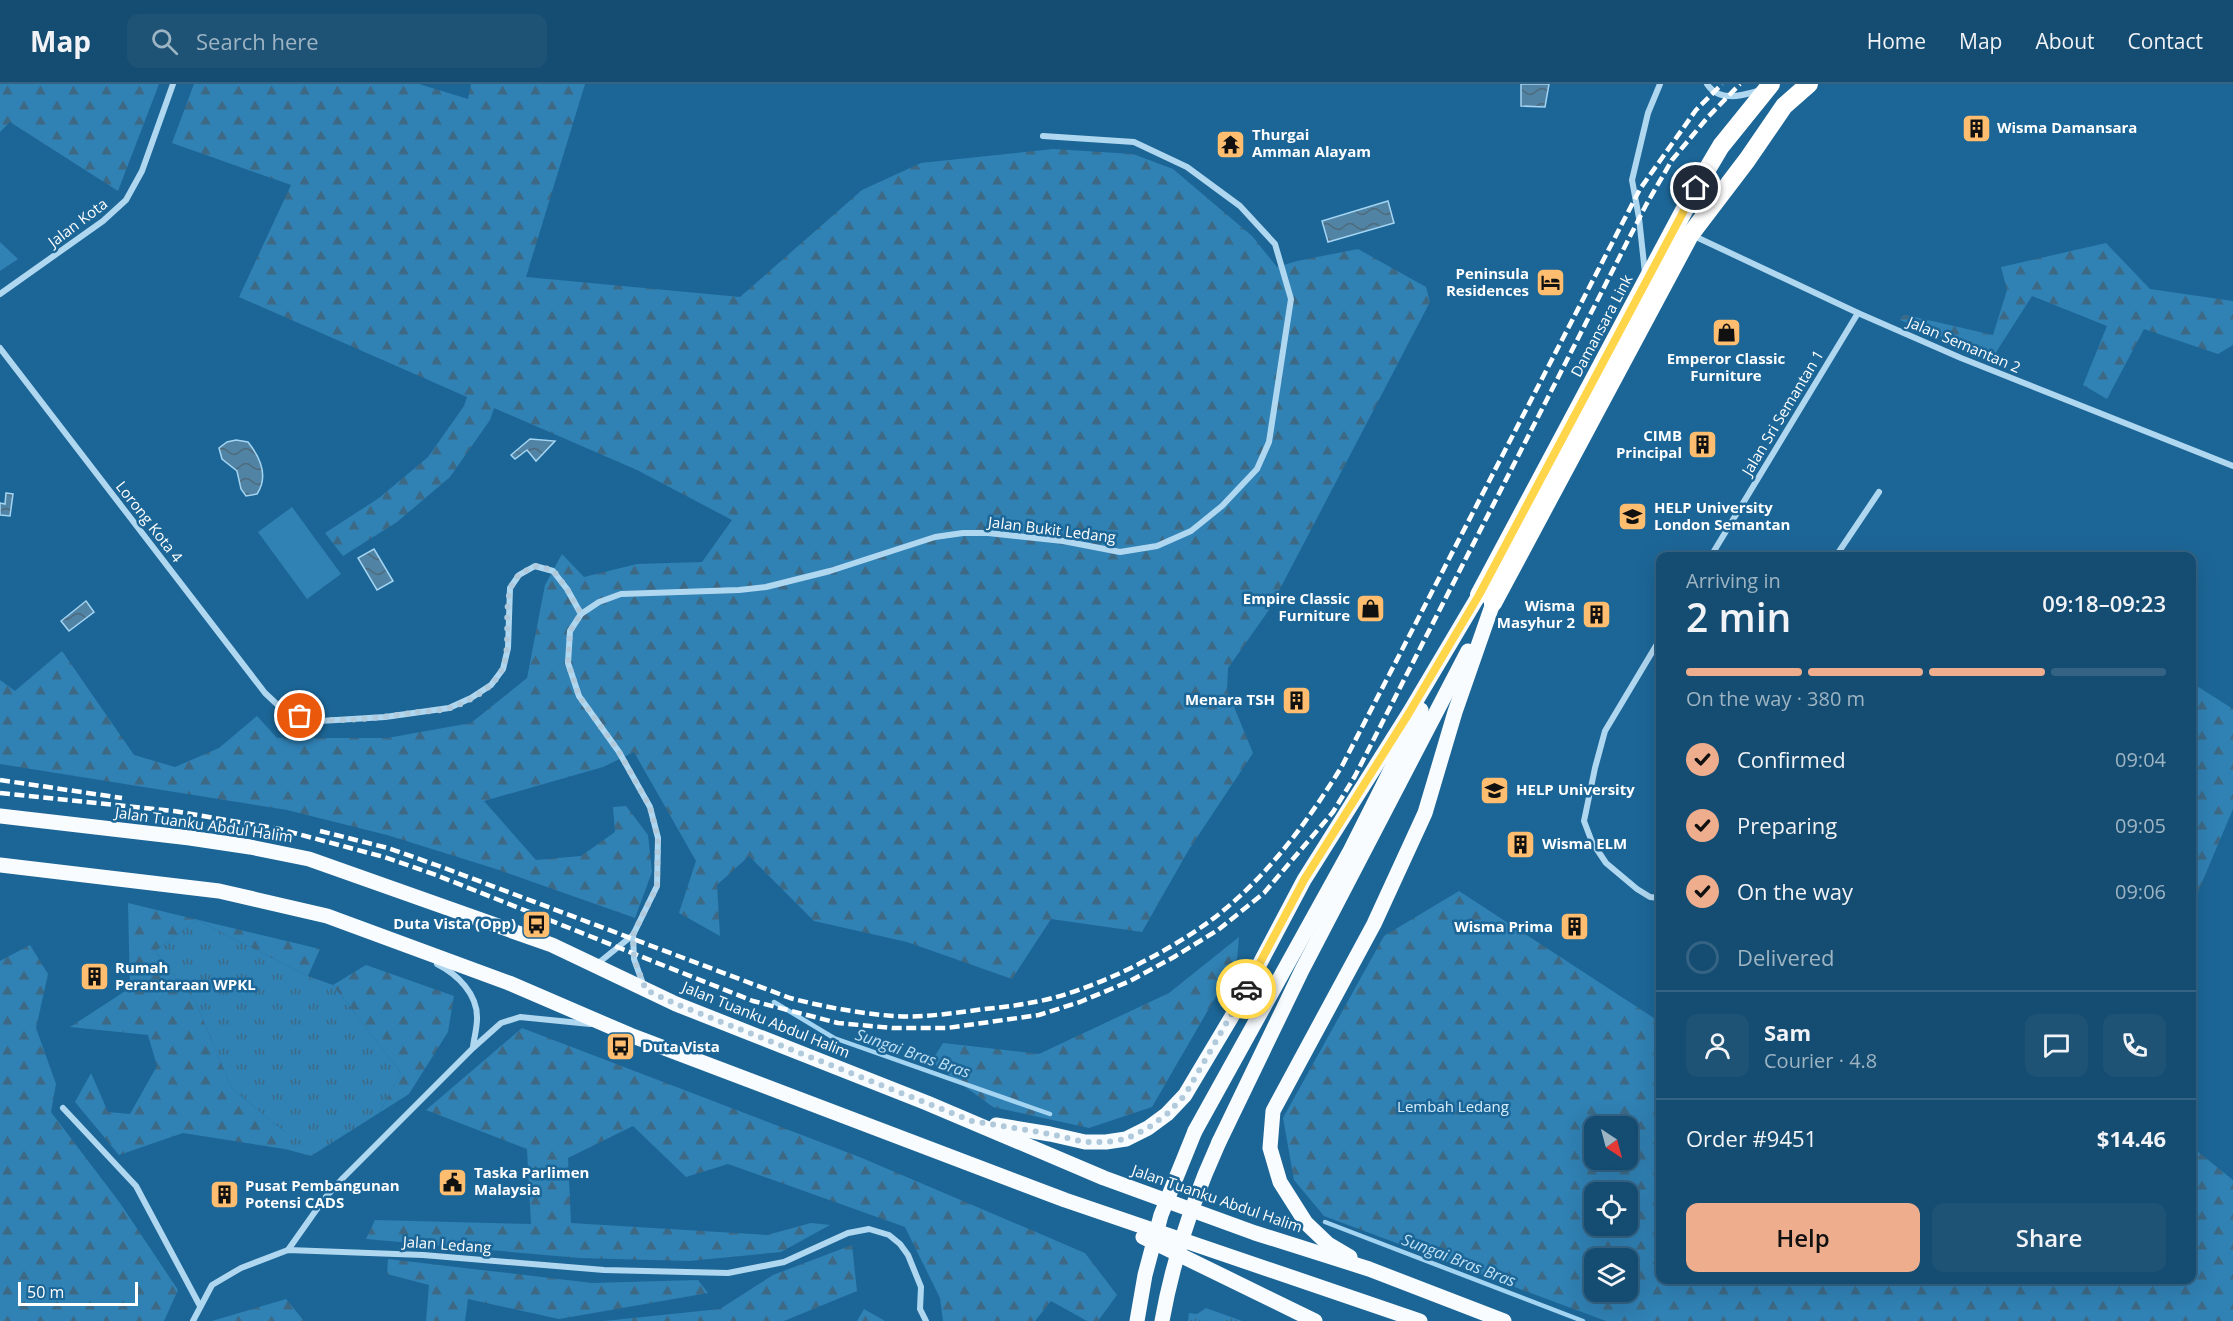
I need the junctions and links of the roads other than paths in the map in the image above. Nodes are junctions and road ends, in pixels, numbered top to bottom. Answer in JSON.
{"nodes":[{"id":1,"x":173,"y":84,"type":"edge"},
{"id":2,"x":1660,"y":84,"type":"edge"},
{"id":3,"x":1707,"y":84,"type":"edge"},
{"id":4,"x":1768,"y":84,"type":"edge"},
{"id":5,"x":1809,"y":84,"type":"edge"},
{"id":6,"x":1043,"y":136,"type":"dead end"},
{"id":7,"x":1690,"y":235,"type":"junction"},
{"id":8,"x":1646,"y":283,"type":"junction"},
{"id":9,"x":0,"y":294,"type":"edge"},
{"id":10,"x":1858,"y":313,"type":"junction"},
{"id":11,"x":0,"y":348,"type":"edge"},
{"id":12,"x":2233,"y":466,"type":"edge"},
{"id":13,"x":1879,"y":492,"type":"dead end"},
{"id":14,"x":1713,"y":552,"type":"edge"},
{"id":15,"x":1839,"y":552,"type":"edge"},
{"id":16,"x":1486,"y":599,"type":"junction"},
{"id":17,"x":581,"y":614,"type":"junction"},
{"id":18,"x":1656,"y":646,"type":"edge"},
{"id":19,"x":0,"y":816,"type":"edge"},
{"id":20,"x":0,"y":865,"type":"edge"},
{"id":21,"x":1656,"y":898,"type":"edge"},
{"id":22,"x":633,"y":935,"type":"junction"},
{"id":23,"x":395,"y":940,"type":"junction"},
{"id":24,"x":595,"y":965,"type":"junction"},
{"id":25,"x":646,"y":990,"type":"junction"},
{"id":26,"x":625,"y":1033,"type":"junction"},
{"id":27,"x":473,"y":1048,"type":"junction"},
{"id":28,"x":63,"y":1108,"type":"dead end"},
{"id":29,"x":972,"y":1121,"type":"junction"},
{"id":30,"x":1087,"y":1208,"type":"junction"},
{"id":31,"x":288,"y":1250,"type":"junction"},
{"id":32,"x":1369,"y":1269,"type":"junction"},
{"id":33,"x":200,"y":1306,"type":"junction"},
{"id":34,"x":193,"y":1321,"type":"edge"},
{"id":35,"x":926,"y":1321,"type":"edge"},
{"id":36,"x":1137,"y":1321,"type":"edge"},
{"id":37,"x":1162,"y":1321,"type":"edge"},
{"id":38,"x":1315,"y":1321,"type":"edge"},
{"id":39,"x":1420,"y":1321,"type":"edge"},
{"id":40,"x":1504,"y":1321,"type":"edge"}],
"edges":[{"from":1,"to":9,"type":"street","name":"Jalan Kota"},
{"from":2,"to":8,"type":"street"},
{"from":3,"to":4,"type":"street"},
{"from":4,"to":8,"type":"highway","name":"Damansara Link"},
{"from":5,"to":7,"type":"highway"},
{"from":6,"to":17,"type":"street","name":"Jalan Bukit Ledang"},
{"from":7,"to":10,"type":"street","name":"Jalan Semantan 2"},
{"from":7,"to":16,"type":"highway"},
{"from":8,"to":16,"type":"highway","name":"Damansara Link"},
{"from":10,"to":12,"type":"street","name":"Jalan Semantan 2"},
{"from":10,"to":14,"type":"street","name":"Jalan Sri Semantan 1"},
{"from":11,"to":17,"type":"street","name":"Lorong Kota 4"},
{"from":13,"to":15,"type":"street"},
{"from":16,"to":29,"type":"main road"},
{"from":16,"to":32,"type":"main road"},
{"from":16,"to":36,"type":"main road","bridge":true},
{"from":16,"to":37,"type":"main road","bridge":true},
{"from":17,"to":22,"type":"street"},
{"from":18,"to":21,"type":"street"},
{"from":19,"to":24,"type":"main road","name":"Jalan Tuanku Abdul Halim"},
{"from":20,"to":23,"type":"main road"},
{"from":22,"to":24,"type":"street"},
{"from":22,"to":25,"type":"street"},
{"from":23,"to":26,"type":"main road"},
{"from":23,"to":27,"type":"street"},
{"from":24,"to":25,"type":"main road","name":"Jalan Tuanku Abdul Halim"},
{"from":25,"to":29,"type":"main road","name":"Jalan Tuanku Abdul Halim"},
{"from":26,"to":27,"type":"street"},
{"from":26,"to":30,"type":"main road"},
{"from":27,"to":31,"type":"street"},
{"from":28,"to":33,"type":"street"},
{"from":29,"to":32,"type":"main road","name":"Jalan Tuanku Abdul Halim"},
{"from":30,"to":38,"type":"main road"},
{"from":30,"to":39,"type":"main road"},
{"from":31,"to":33,"type":"street","name":"Jalan Ledang"},
{"from":31,"to":35,"type":"street","name":"Jalan Ledang"},
{"from":32,"to":40,"type":"main road","name":"Jalan Tuanku Abdul Halim"},
{"from":33,"to":34,"type":"street","name":"Jalan Ledang"}]}
